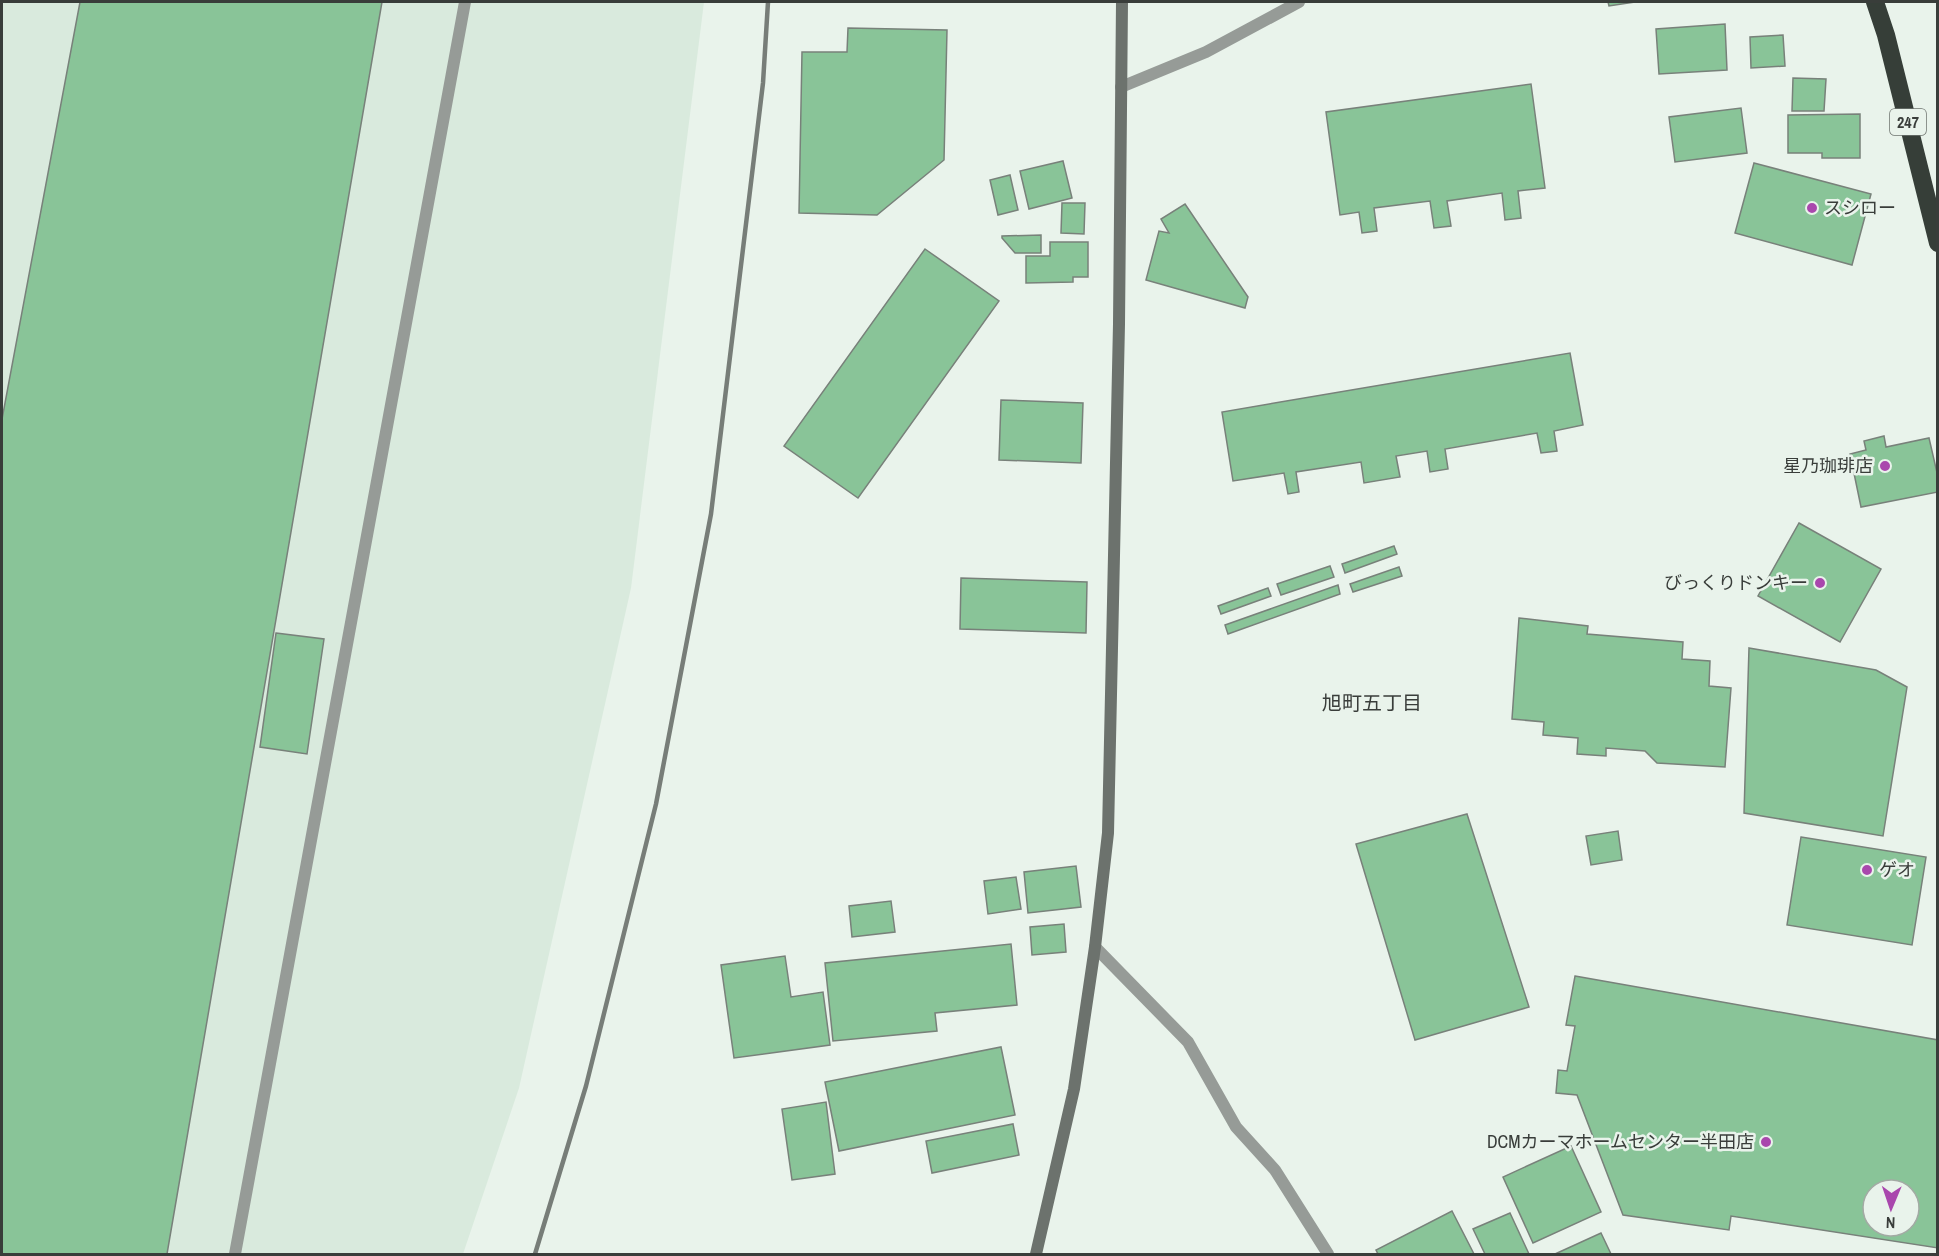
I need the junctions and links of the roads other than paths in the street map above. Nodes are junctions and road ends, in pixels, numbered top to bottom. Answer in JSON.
{"nodes":[{"id":1,"x":465,"y":2,"type":"edge"},
{"id":2,"x":1122,"y":2,"type":"edge"},
{"id":3,"x":1299,"y":2,"type":"edge"},
{"id":4,"x":1875,"y":2,"type":"edge"},
{"id":5,"x":1121,"y":87,"type":"junction"},
{"id":6,"x":1938,"y":243,"type":"edge"},
{"id":7,"x":1095,"y":947,"type":"junction"},
{"id":8,"x":235,"y":1254,"type":"edge"},
{"id":9,"x":1036,"y":1254,"type":"edge"},
{"id":10,"x":1328,"y":1254,"type":"edge"}],
"edges":[{"from":1,"to":8,"type":"street"},
{"from":2,"to":5,"type":"street"},
{"from":3,"to":5,"type":"street"},
{"from":4,"to":6,"type":"highway","number":"247"},
{"from":5,"to":7,"type":"street"},
{"from":7,"to":9,"type":"street"},
{"from":7,"to":10,"type":"street"}]}
